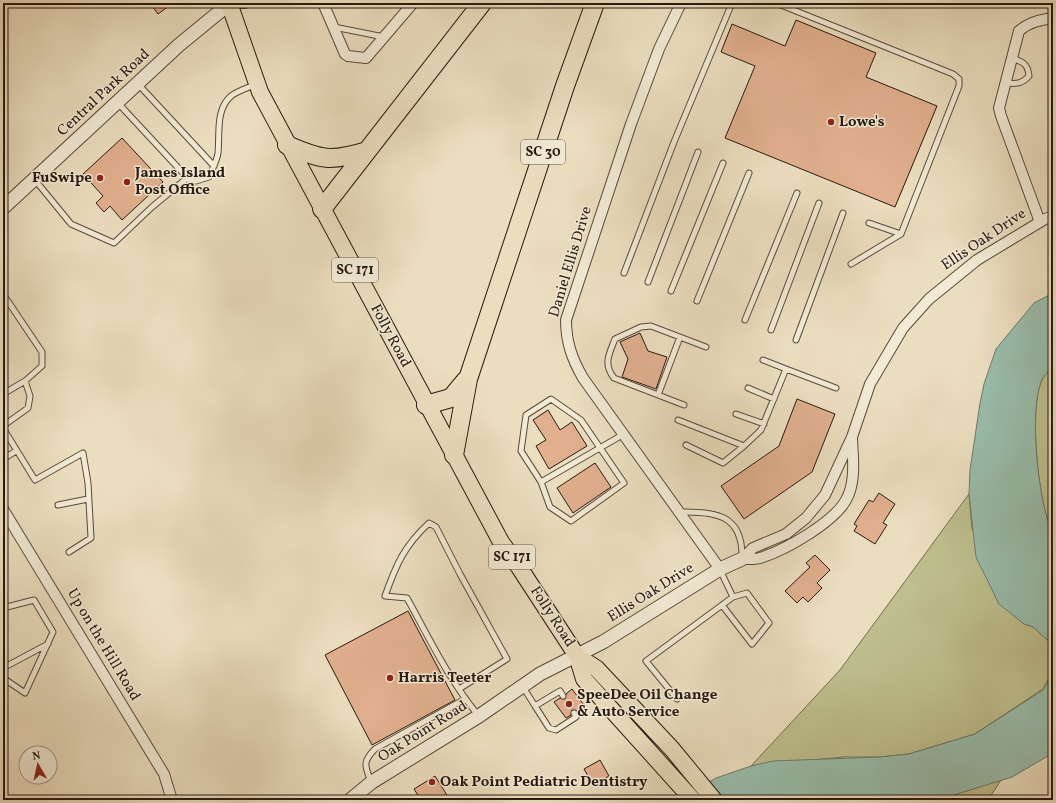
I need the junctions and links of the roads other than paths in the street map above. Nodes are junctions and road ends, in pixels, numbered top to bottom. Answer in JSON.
{"nodes":[{"id":1,"x":229,"y":3,"type":"edge"},
{"id":2,"x":245,"y":3,"type":"edge"},
{"id":3,"x":323,"y":3,"type":"edge"},
{"id":4,"x":413,"y":3,"type":"edge"},
{"id":5,"x":482,"y":3,"type":"edge"},
{"id":6,"x":595,"y":3,"type":"edge"},
{"id":7,"x":681,"y":3,"type":"edge"},
{"id":8,"x":732,"y":3,"type":"edge"},
{"id":9,"x":776,"y":3,"type":"edge"},
{"id":10,"x":1053,"y":18,"type":"edge"},
{"id":11,"x":334,"y":28,"type":"junction"},
{"id":12,"x":385,"y":37,"type":"junction"},
{"id":13,"x":1012,"y":58,"type":"junction"},
{"id":14,"x":138,"y":83,"type":"junction"},
{"id":15,"x":1006,"y":83,"type":"junction"},
{"id":16,"x":257,"y":84,"type":"junction"},
{"id":17,"x":117,"y":102,"type":"junction"},
{"id":18,"x":287,"y":145,"type":"junction"},
{"id":19,"x":367,"y":151,"type":"junction"},
{"id":20,"x":698,"y":152,"type":"dead end"},
{"id":21,"x":723,"y":163,"type":"dead end"},
{"id":22,"x":214,"y":166,"type":"junction"},
{"id":23,"x":749,"y":173,"type":"dead end"},
{"id":24,"x":34,"y":179,"type":"junction"},
{"id":25,"x":186,"y":179,"type":"junction"},
{"id":26,"x":797,"y":194,"type":"dead end"},
{"id":27,"x":819,"y":203,"type":"dead end"},
{"id":28,"x":3,"y":208,"type":"edge"},
{"id":29,"x":322,"y":209,"type":"junction"},
{"id":30,"x":843,"y":213,"type":"dead end"},
{"id":31,"x":1053,"y":216,"type":"edge"},
{"id":32,"x":1040,"y":222,"type":"junction"},
{"id":33,"x":868,"y":223,"type":"dead end"},
{"id":34,"x":901,"y":234,"type":"junction"},
{"id":35,"x":851,"y":264,"type":"dead end"},
{"id":36,"x":624,"y":272,"type":"dead end"},
{"id":37,"x":648,"y":282,"type":"dead end"},
{"id":38,"x":671,"y":291,"type":"dead end"},
{"id":39,"x":3,"y":294,"type":"edge"},
{"id":40,"x":697,"y":302,"type":"dead end"},
{"id":41,"x":745,"y":320,"type":"dead end"},
{"id":42,"x":771,"y":330,"type":"dead end"},
{"id":43,"x":680,"y":337,"type":"junction"},
{"id":44,"x":796,"y":340,"type":"dead end"},
{"id":45,"x":706,"y":347,"type":"dead end"},
{"id":46,"x":763,"y":360,"type":"dead end"},
{"id":47,"x":786,"y":369,"type":"junction"},
{"id":48,"x":470,"y":374,"type":"junction"},
{"id":49,"x":25,"y":381,"type":"junction"},
{"id":50,"x":748,"y":388,"type":"dead end"},
{"id":51,"x":836,"y":388,"type":"dead end"},
{"id":52,"x":3,"y":394,"type":"edge"},
{"id":53,"x":658,"y":395,"type":"junction"},
{"id":54,"x":774,"y":399,"type":"junction"},
{"id":55,"x":426,"y":405,"type":"junction"},
{"id":56,"x":684,"y":405,"type":"dead end"},
{"id":57,"x":736,"y":414,"type":"dead end"},
{"id":58,"x":678,"y":420,"type":"dead end"},
{"id":59,"x":764,"y":424,"type":"junction"},
{"id":60,"x":3,"y":427,"type":"edge"},
{"id":61,"x":624,"y":434,"type":"junction"},
{"id":62,"x":852,"y":437,"type":"junction"},
{"id":63,"x":686,"y":445,"type":"dead end"},
{"id":64,"x":744,"y":446,"type":"junction"},
{"id":65,"x":599,"y":449,"type":"junction"},
{"id":66,"x":16,"y":451,"type":"junction"},
{"id":67,"x":454,"y":455,"type":"junction"},
{"id":68,"x":3,"y":459,"type":"edge"},
{"id":69,"x":541,"y":482,"type":"junction"},
{"id":70,"x":88,"y":499,"type":"junction"},
{"id":71,"x":58,"y":505,"type":"dead end"},
{"id":72,"x":3,"y":509,"type":"edge"},
{"id":73,"x":679,"y":512,"type":"junction"},
{"id":74,"x":69,"y":552,"type":"dead end"},
{"id":75,"x":742,"y":559,"type":"junction"},
{"id":76,"x":720,"y":569,"type":"junction"},
{"id":77,"x":733,"y":597,"type":"junction"},
{"id":78,"x":722,"y":605,"type":"junction"},
{"id":79,"x":3,"y":608,"type":"edge"},
{"id":80,"x":48,"y":644,"type":"junction"},
{"id":81,"x":577,"y":656,"type":"junction"},
{"id":82,"x":3,"y":668,"type":"edge"},
{"id":83,"x":3,"y":680,"type":"edge"},
{"id":84,"x":523,"y":686,"type":"junction"},
{"id":85,"x":459,"y":689,"type":"junction"},
{"id":86,"x":563,"y":696,"type":"dead end"},
{"id":87,"x":677,"y":698,"type":"dead end"},
{"id":88,"x":465,"y":699,"type":"junction"},
{"id":89,"x":535,"y":706,"type":"junction"},
{"id":90,"x":574,"y":713,"type":"dead end"},
{"id":91,"x":479,"y":716,"type":"junction"},
{"id":92,"x":372,"y":782,"type":"junction"},
{"id":93,"x":172,"y":800,"type":"edge"},
{"id":94,"x":350,"y":800,"type":"edge"},
{"id":95,"x":693,"y":800,"type":"edge"},
{"id":96,"x":714,"y":800,"type":"edge"}],
"edges":[{"from":1,"to":2,"type":"street"},
{"from":1,"to":14,"type":"street","name":"Central Park Road"},
{"from":1,"to":16,"type":"main road","name":"Folly Road"},
{"from":3,"to":11,"type":"street"},
{"from":4,"to":12,"type":"street"},
{"from":5,"to":19,"type":"highway"},
{"from":6,"to":48,"type":"highway","number":"SC 30"},
{"from":7,"to":61,"type":"street","name":"Daniel Ellis Drive"},
{"from":8,"to":36,"type":"lane"},
{"from":9,"to":34,"type":"lane"},
{"from":10,"to":13,"type":"street"},
{"from":11,"to":12,"type":"lane"},
{"from":11,"to":12,"type":"street"},
{"from":13,"to":15,"type":"street"},
{"from":13,"to":15,"type":"lane"},
{"from":14,"to":17,"type":"street","name":"Central Park Road"},
{"from":14,"to":22,"type":"lane"},
{"from":15,"to":32,"type":"street"},
{"from":16,"to":18,"type":"main road","name":"Folly Road"},
{"from":16,"to":22,"type":"lane"},
{"from":17,"to":24,"type":"street","name":"Central Park Road"},
{"from":17,"to":25,"type":"lane"},
{"from":18,"to":19,"type":"highway"},
{"from":18,"to":29,"type":"main road","name":"Folly Road"},
{"from":19,"to":29,"type":"highway"},
{"from":20,"to":37,"type":"lane"},
{"from":21,"to":38,"type":"lane"},
{"from":22,"to":25,"type":"lane"},
{"from":23,"to":40,"type":"lane"},
{"from":24,"to":25,"type":"lane"},
{"from":24,"to":28,"type":"street","name":"Central Park Road"},
{"from":26,"to":41,"type":"lane"},
{"from":27,"to":42,"type":"lane"},
{"from":29,"to":55,"type":"main road","name":"Folly Road","number":"SC 171"},
{"from":30,"to":44,"type":"lane"},
{"from":31,"to":32,"type":"street","name":"Ellis Oak Drive"},
{"from":32,"to":62,"type":"street","name":"Ellis Oak Drive"},
{"from":33,"to":34,"type":"lane"},
{"from":34,"to":35,"type":"lane"},
{"from":39,"to":49,"type":"lane"},
{"from":43,"to":45,"type":"lane"},
{"from":43,"to":53,"type":"lane"},
{"from":43,"to":53,"type":"lane"},
{"from":46,"to":47,"type":"lane"},
{"from":47,"to":51,"type":"lane"},
{"from":47,"to":54,"type":"lane"},
{"from":48,"to":55,"type":"highway"},
{"from":48,"to":67,"type":"highway","number":"SC 30"},
{"from":49,"to":52,"type":"lane"},
{"from":49,"to":60,"type":"lane"},
{"from":50,"to":54,"type":"lane"},
{"from":53,"to":56,"type":"lane"},
{"from":54,"to":59,"type":"lane"},
{"from":55,"to":67,"type":"main road","name":"Folly Road","number":"SC 171"},
{"from":57,"to":59,"type":"lane"},
{"from":58,"to":64,"type":"lane"},
{"from":59,"to":64,"type":"lane"},
{"from":60,"to":66,"type":"lane"},
{"from":61,"to":65,"type":"lane"},
{"from":61,"to":73,"type":"street","name":"Daniel Ellis Drive"},
{"from":62,"to":75,"type":"street","name":"Ellis Oak Drive"},
{"from":62,"to":75,"type":"street","name":"Ellis Oak Drive"},
{"from":63,"to":64,"type":"lane"},
{"from":65,"to":69,"type":"lane"},
{"from":65,"to":69,"type":"lane"},
{"from":65,"to":69,"type":"lane"},
{"from":66,"to":68,"type":"lane"},
{"from":66,"to":70,"type":"lane"},
{"from":67,"to":81,"type":"main road","name":"Folly Road","number":"SC 171"},
{"from":70,"to":71,"type":"lane"},
{"from":70,"to":74,"type":"lane"},
{"from":72,"to":93,"type":"street","name":"Up on the Hill Road"},
{"from":73,"to":75,"type":"lane"},
{"from":73,"to":76,"type":"street","name":"Daniel Ellis Drive"},
{"from":75,"to":76,"type":"street","name":"Ellis Oak Drive"},
{"from":76,"to":77,"type":"lane"},
{"from":76,"to":81,"type":"street","name":"Ellis Oak Drive"},
{"from":77,"to":78,"type":"lane"},
{"from":77,"to":78,"type":"lane"},
{"from":78,"to":87,"type":"lane"},
{"from":79,"to":80,"type":"lane"},
{"from":80,"to":82,"type":"lane"},
{"from":80,"to":83,"type":"lane"},
{"from":81,"to":84,"type":"street","name":"Oak Point Road"},
{"from":81,"to":95,"type":"main road","name":"Folly Road","number":"SC 171"},
{"from":81,"to":96,"type":"main road","name":"Folly Road","number":"SC 171"},
{"from":84,"to":89,"type":"lane"},
{"from":84,"to":91,"type":"street","name":"Oak Point Road"},
{"from":85,"to":85,"type":"lane"},
{"from":85,"to":88,"type":"lane"},
{"from":86,"to":89,"type":"lane"},
{"from":88,"to":91,"type":"lane"},
{"from":88,"to":92,"type":"lane"},
{"from":89,"to":90,"type":"lane"},
{"from":91,"to":92,"type":"street","name":"Oak Point Road"},
{"from":92,"to":94,"type":"street","name":"Oak Point Road"}]}
